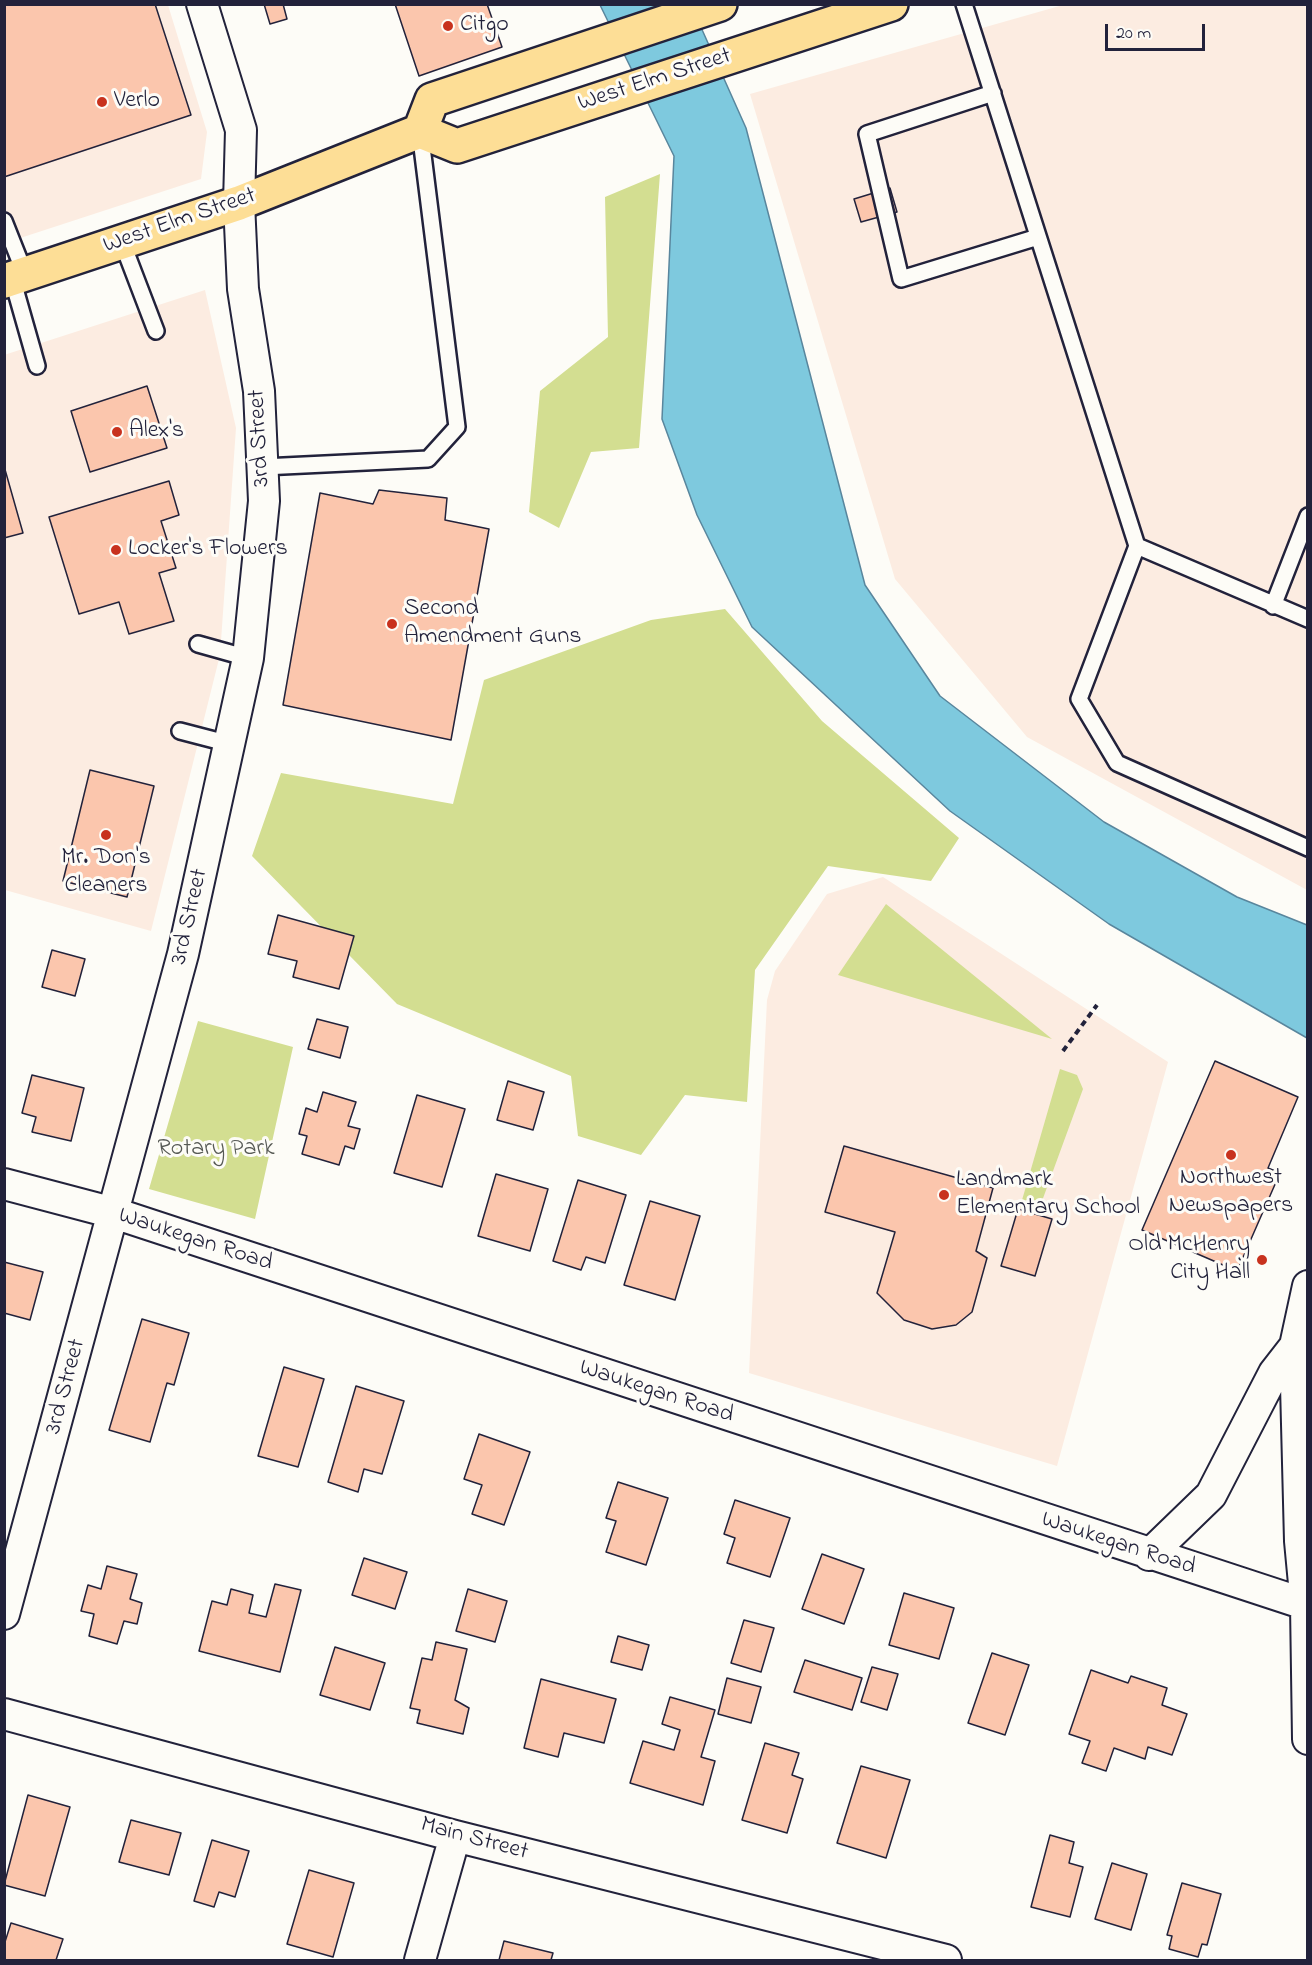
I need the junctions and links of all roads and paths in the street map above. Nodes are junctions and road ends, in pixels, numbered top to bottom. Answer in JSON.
{"nodes":[{"id":1,"x":202,"y":4,"type":"edge"},
{"id":2,"x":720,"y":4,"type":"edge"},
{"id":3,"x":891,"y":4,"type":"edge"},
{"id":4,"x":964,"y":4,"type":"edge"},
{"id":5,"x":993,"y":93,"type":"junction"},
{"id":6,"x":420,"y":131,"type":"junction"},
{"id":7,"x":239,"y":203,"type":"junction"},
{"id":8,"x":4,"y":220,"type":"edge"},
{"id":9,"x":1038,"y":237,"type":"junction"},
{"id":10,"x":122,"y":242,"type":"junction"},
{"id":11,"x":14,"y":277,"type":"edge"},
{"id":12,"x":156,"y":331,"type":"dead end"},
{"id":13,"x":37,"y":366,"type":"dead end"},
{"id":14,"x":263,"y":466,"type":"junction"},
{"id":15,"x":1308,"y":516,"type":"edge"},
{"id":16,"x":1137,"y":546,"type":"junction"},
{"id":17,"x":1273,"y":606,"type":"junction"},
{"id":18,"x":1308,"y":619,"type":"edge"},
{"id":19,"x":198,"y":644,"type":"dead end"},
{"id":20,"x":248,"y":658,"type":"junction"},
{"id":21,"x":180,"y":731,"type":"dead end"},
{"id":22,"x":230,"y":744,"type":"junction"},
{"id":23,"x":1308,"y":848,"type":"edge"},
{"id":24,"x":1097,"y":1005,"type":"dead end"},
{"id":25,"x":1062,"y":1051,"type":"dead end"},
{"id":26,"x":4,"y":1184,"type":"edge"},
{"id":27,"x":114,"y":1213,"type":"junction"},
{"id":28,"x":1308,"y":1286,"type":"edge"},
{"id":29,"x":1295,"y":1346,"type":"junction"},
{"id":30,"x":1149,"y":1556,"type":"junction"},
{"id":31,"x":1307,"y":1605,"type":"edge"},
{"id":32,"x":4,"y":1614,"type":"edge"},
{"id":33,"x":4,"y":1714,"type":"edge"},
{"id":34,"x":1308,"y":1739,"type":"edge"},
{"id":35,"x":455,"y":1836,"type":"junction"},
{"id":36,"x":420,"y":1960,"type":"edge"},
{"id":37,"x":946,"y":1960,"type":"edge"}],
"edges":[{"from":1,"to":7,"type":"street","name":"3rd Street"},
{"from":2,"to":6,"type":"main road"},
{"from":3,"to":6,"type":"main road","name":"West Elm Street"},
{"from":4,"to":5,"type":"lane"},
{"from":5,"to":9,"type":"lane"},
{"from":5,"to":9,"type":"lane"},
{"from":6,"to":7,"type":"main road","name":"West Elm Street"},
{"from":6,"to":14,"type":"lane"},
{"from":7,"to":10,"type":"main road","name":"West Elm Street"},
{"from":7,"to":14,"type":"street","name":"3rd Street"},
{"from":8,"to":11,"type":"lane"},
{"from":9,"to":16,"type":"lane"},
{"from":10,"to":11,"type":"main road","name":"West Elm Street"},
{"from":10,"to":12,"type":"lane"},
{"from":11,"to":13,"type":"lane"},
{"from":14,"to":20,"type":"street","name":"3rd Street"},
{"from":15,"to":17,"type":"lane"},
{"from":16,"to":17,"type":"lane"},
{"from":16,"to":23,"type":"lane"},
{"from":17,"to":18,"type":"lane"},
{"from":19,"to":20,"type":"lane"},
{"from":20,"to":22,"type":"street","name":"3rd Street"},
{"from":21,"to":22,"type":"lane"},
{"from":22,"to":27,"type":"street","name":"3rd Street"},
{"from":24,"to":25,"type":"path"},
{"from":26,"to":27,"type":"street","name":"Waukegan Road"},
{"from":27,"to":30,"type":"street","name":"Waukegan Road"},
{"from":27,"to":32,"type":"street","name":"3rd Street"},
{"from":28,"to":29,"type":"street"},
{"from":29,"to":30,"type":"street"},
{"from":29,"to":31,"type":"street"},
{"from":30,"to":31,"type":"street","name":"Waukegan Road"},
{"from":31,"to":34,"type":"street"},
{"from":33,"to":35,"type":"street","name":"Main Street"},
{"from":35,"to":36,"type":"street"},
{"from":35,"to":37,"type":"street","name":"Main Street"}]}
